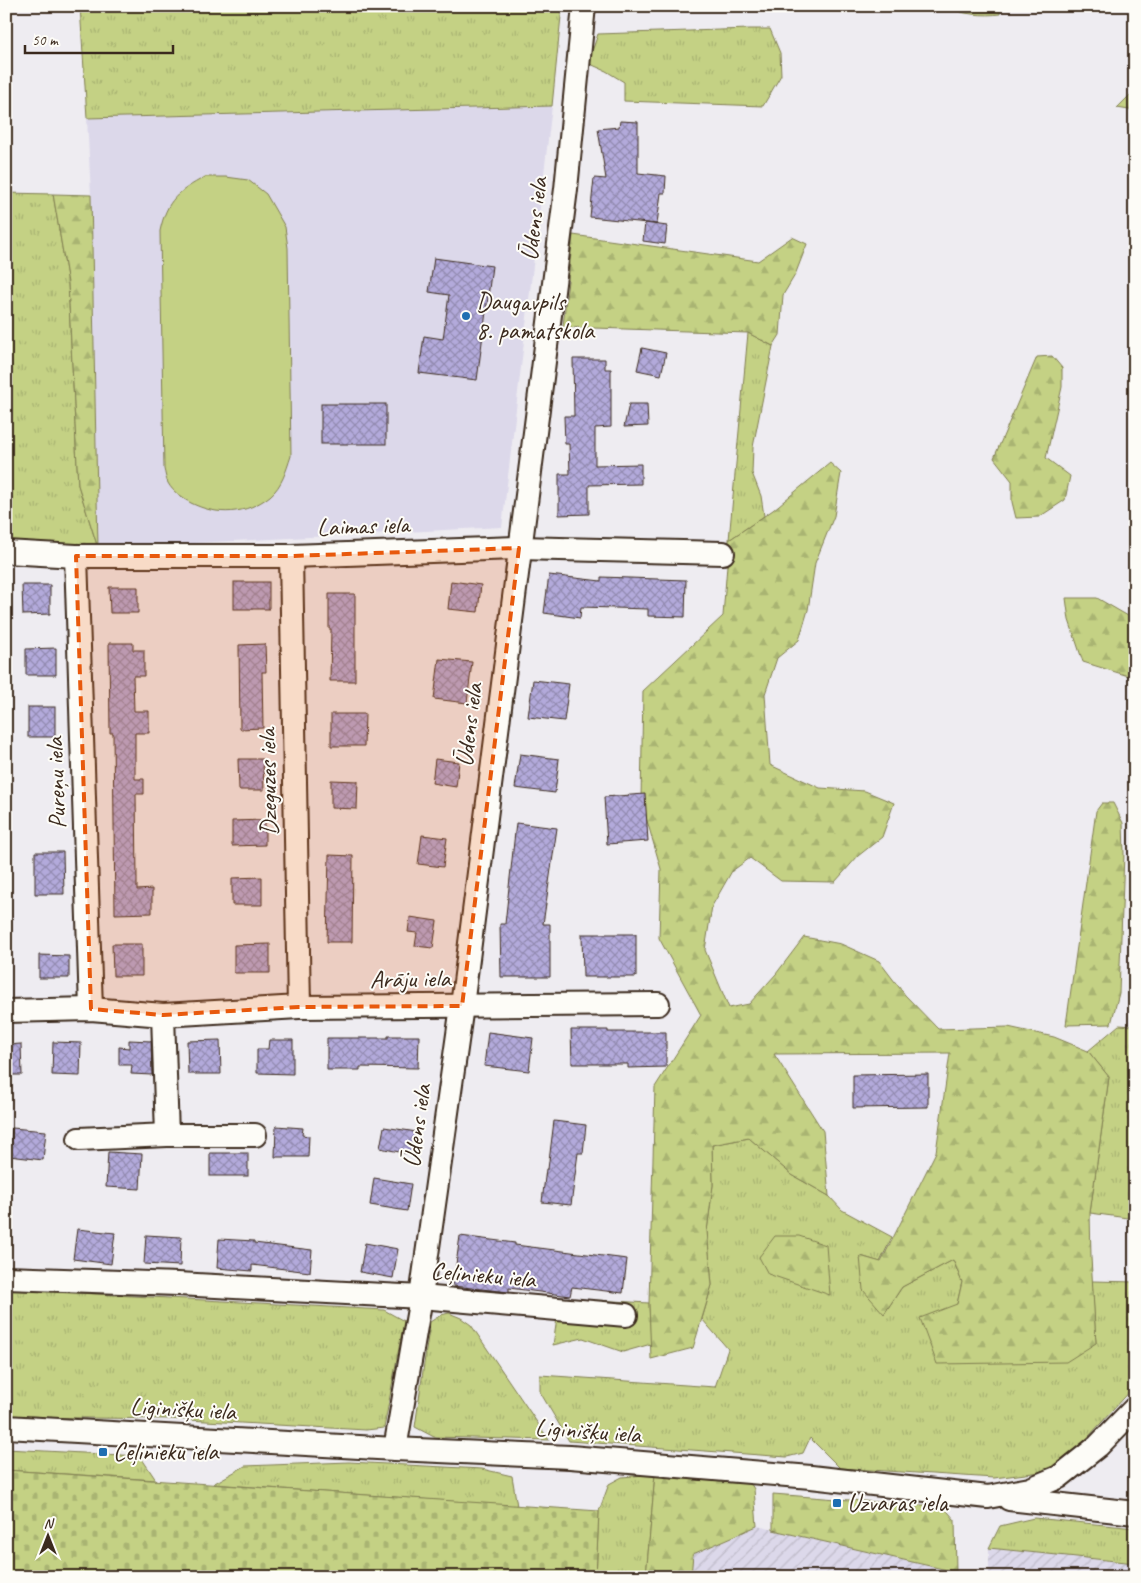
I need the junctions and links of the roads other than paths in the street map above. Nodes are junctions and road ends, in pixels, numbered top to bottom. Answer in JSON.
{"nodes":[{"id":1,"x":584,"y":6,"type":"edge"},
{"id":2,"x":519,"y":548,"type":"junction"},
{"id":3,"x":6,"y":552,"type":"edge"},
{"id":4,"x":723,"y":553,"type":"dead end"},
{"id":5,"x":76,"y":556,"type":"junction"},
{"id":6,"x":292,"y":556,"type":"junction"},
{"id":7,"x":658,"y":1004,"type":"dead end"},
{"id":8,"x":462,"y":1006,"type":"junction"},
{"id":9,"x":299,"y":1007,"type":"junction"},
{"id":10,"x":91,"y":1009,"type":"junction"},
{"id":11,"x":6,"y":1011,"type":"edge"},
{"id":12,"x":163,"y":1015,"type":"junction"},
{"id":13,"x":167,"y":1135,"type":"junction"},
{"id":14,"x":254,"y":1135,"type":"dead end"},
{"id":15,"x":78,"y":1139,"type":"dead end"},
{"id":16,"x":6,"y":1278,"type":"edge"},
{"id":17,"x":421,"y":1298,"type":"junction"},
{"id":18,"x":626,"y":1315,"type":"dead end"},
{"id":19,"x":1135,"y":1408,"type":"edge"},
{"id":20,"x":6,"y":1427,"type":"edge"},
{"id":21,"x":395,"y":1449,"type":"junction"},
{"id":22,"x":988,"y":1497,"type":"junction"},
{"id":23,"x":1135,"y":1513,"type":"edge"}],
"edges":[{"from":1,"to":2,"type":"street","name":"Ūdens iela"},
{"from":2,"to":4,"type":"street","name":"Laimas iela"},
{"from":2,"to":6,"type":"street","name":"Laimas iela"},
{"from":2,"to":8,"type":"street","name":"Ūdens iela"},
{"from":3,"to":5,"type":"street","name":"Laimas iela"},
{"from":5,"to":6,"type":"street","name":"Laimas iela"},
{"from":5,"to":10,"type":"street","name":"Pureņu iela"},
{"from":6,"to":9,"type":"street","name":"Dzeguzes iela"},
{"from":7,"to":8,"type":"street","name":"Arāju iela"},
{"from":8,"to":9,"type":"street","name":"Arāju iela"},
{"from":8,"to":17,"type":"street","name":"Ūdens iela"},
{"from":9,"to":12,"type":"street","name":"Arāju iela"},
{"from":10,"to":11,"type":"street","name":"Arāju iela"},
{"from":10,"to":12,"type":"street","name":"Arāju iela"},
{"from":12,"to":13,"type":"street"},
{"from":13,"to":14,"type":"street"},
{"from":13,"to":15,"type":"street"},
{"from":16,"to":17,"type":"street","name":"Ceļinieku iela"},
{"from":17,"to":18,"type":"street","name":"Ceļinieku iela"},
{"from":17,"to":21,"type":"street","name":"Ūdens iela"},
{"from":19,"to":22,"type":"street","name":"Liginišķu iela"},
{"from":20,"to":21,"type":"street","name":"Liginišķu iela"},
{"from":21,"to":22,"type":"street","name":"Liginišķu iela"},
{"from":22,"to":23,"type":"street"}]}
